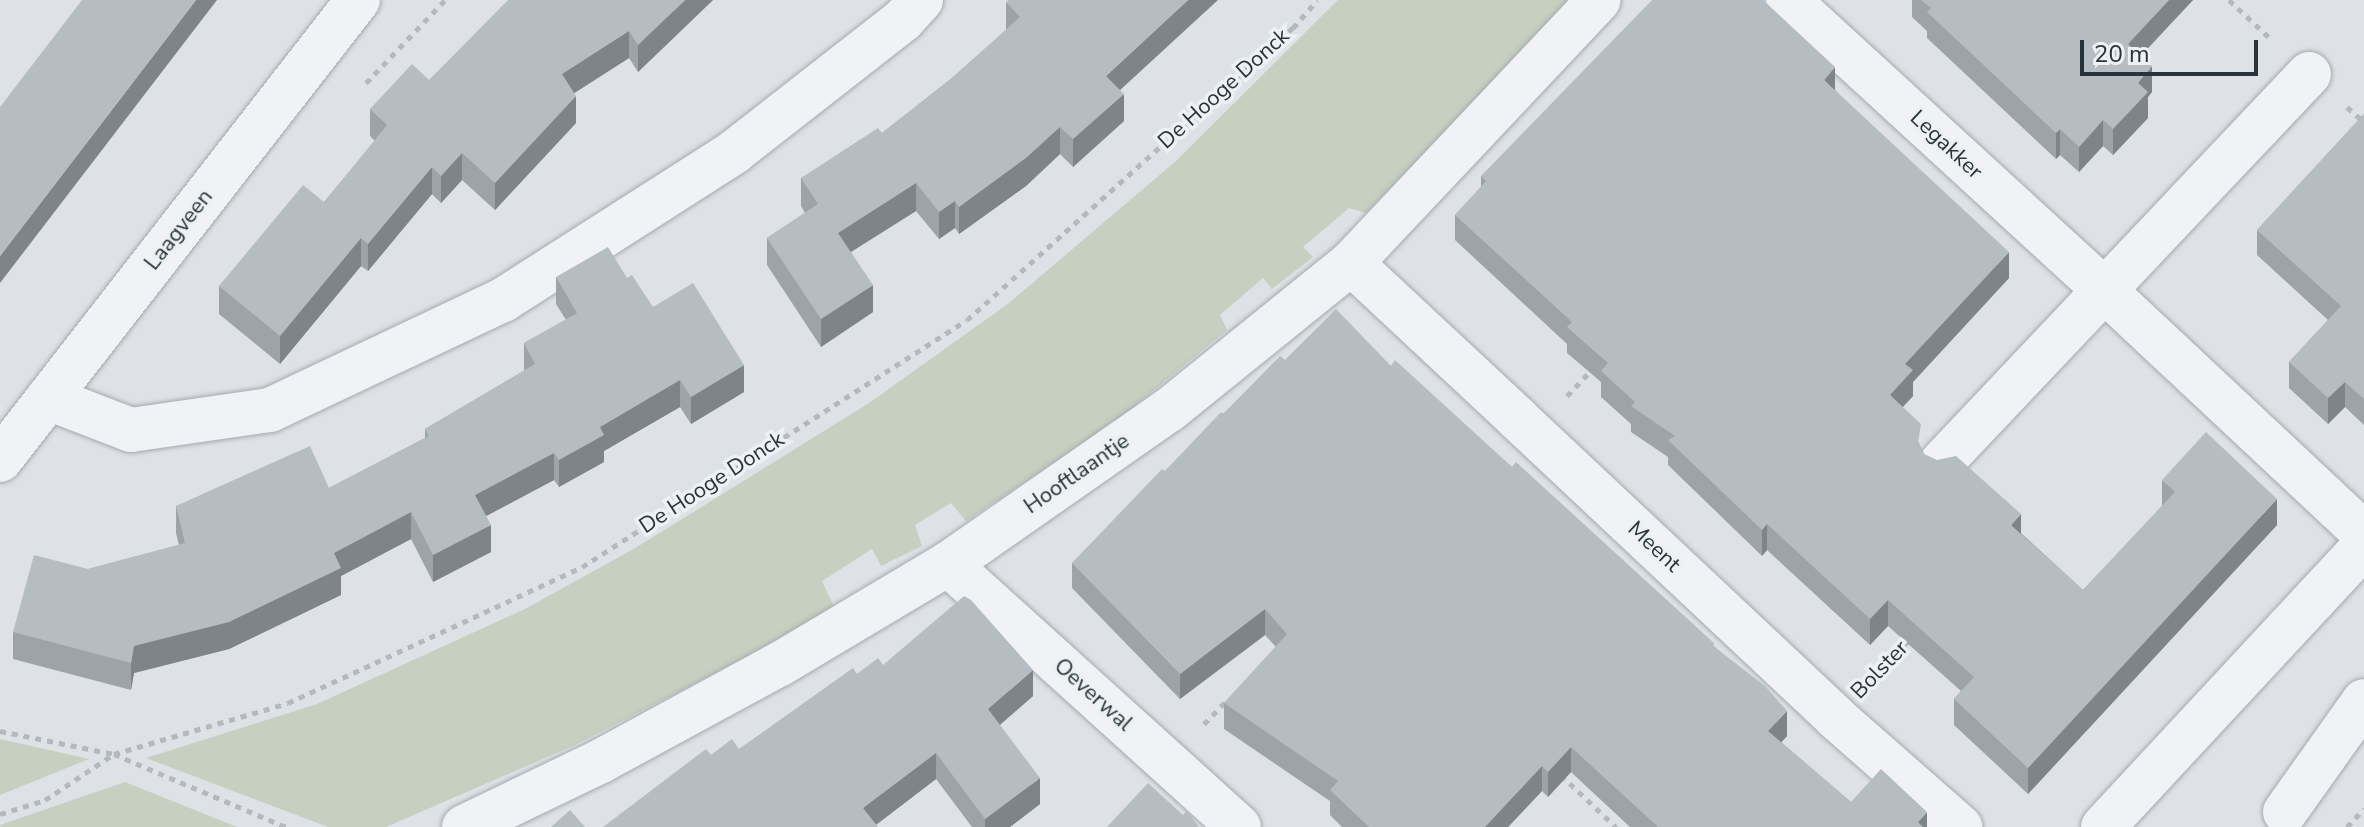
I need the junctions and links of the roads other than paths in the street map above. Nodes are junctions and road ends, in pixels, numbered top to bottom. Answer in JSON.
{"nodes":[{"id":1,"x":358,"y":0,"type":"edge"},
{"id":2,"x":921,"y":0,"type":"edge"},
{"id":3,"x":1599,"y":0,"type":"edge"},
{"id":4,"x":1788,"y":0,"type":"edge"},
{"id":5,"x":2309,"y":74,"type":"dead end"},
{"id":6,"x":1351,"y":263,"type":"junction"},
{"id":7,"x":2104,"y":290,"type":"junction"},
{"id":8,"x":48,"y":398,"type":"junction"},
{"id":9,"x":0,"y":460,"type":"edge"},
{"id":10,"x":1942,"y":462,"type":"edge"},
{"id":11,"x":2364,"y":533,"type":"edge"},
{"id":12,"x":2364,"y":546,"type":"edge"},
{"id":13,"x":948,"y":564,"type":"junction"},
{"id":14,"x":2364,"y":701,"type":"edge"},
{"id":15,"x":2364,"y":745,"type":"edge"},
{"id":16,"x":2278,"y":819,"type":"edge"},
{"id":17,"x":464,"y":827,"type":"edge"},
{"id":18,"x":1239,"y":827,"type":"edge"},
{"id":19,"x":1960,"y":827,"type":"edge"},
{"id":20,"x":2103,"y":827,"type":"edge"}],
"edges":[{"from":1,"to":8,"type":"street","name":"Laagveen"},
{"from":2,"to":8,"type":"street"},
{"from":3,"to":6,"type":"street","name":"Hooftlaantje"},
{"from":4,"to":7,"type":"street","name":"Legakker"},
{"from":5,"to":7,"type":"street"},
{"from":6,"to":13,"type":"street","name":"Hooftlaantje"},
{"from":6,"to":19,"type":"street","name":"Meent"},
{"from":7,"to":10,"type":"street"},
{"from":7,"to":11,"type":"street","name":"Legakker"},
{"from":8,"to":9,"type":"street","name":"Laagveen"},
{"from":12,"to":20,"type":"street"},
{"from":13,"to":17,"type":"street","name":"Hooftlaantje"},
{"from":13,"to":18,"type":"street","name":"Oeverwal"},
{"from":14,"to":16,"type":"street"},
{"from":15,"to":16,"type":"street"}]}
